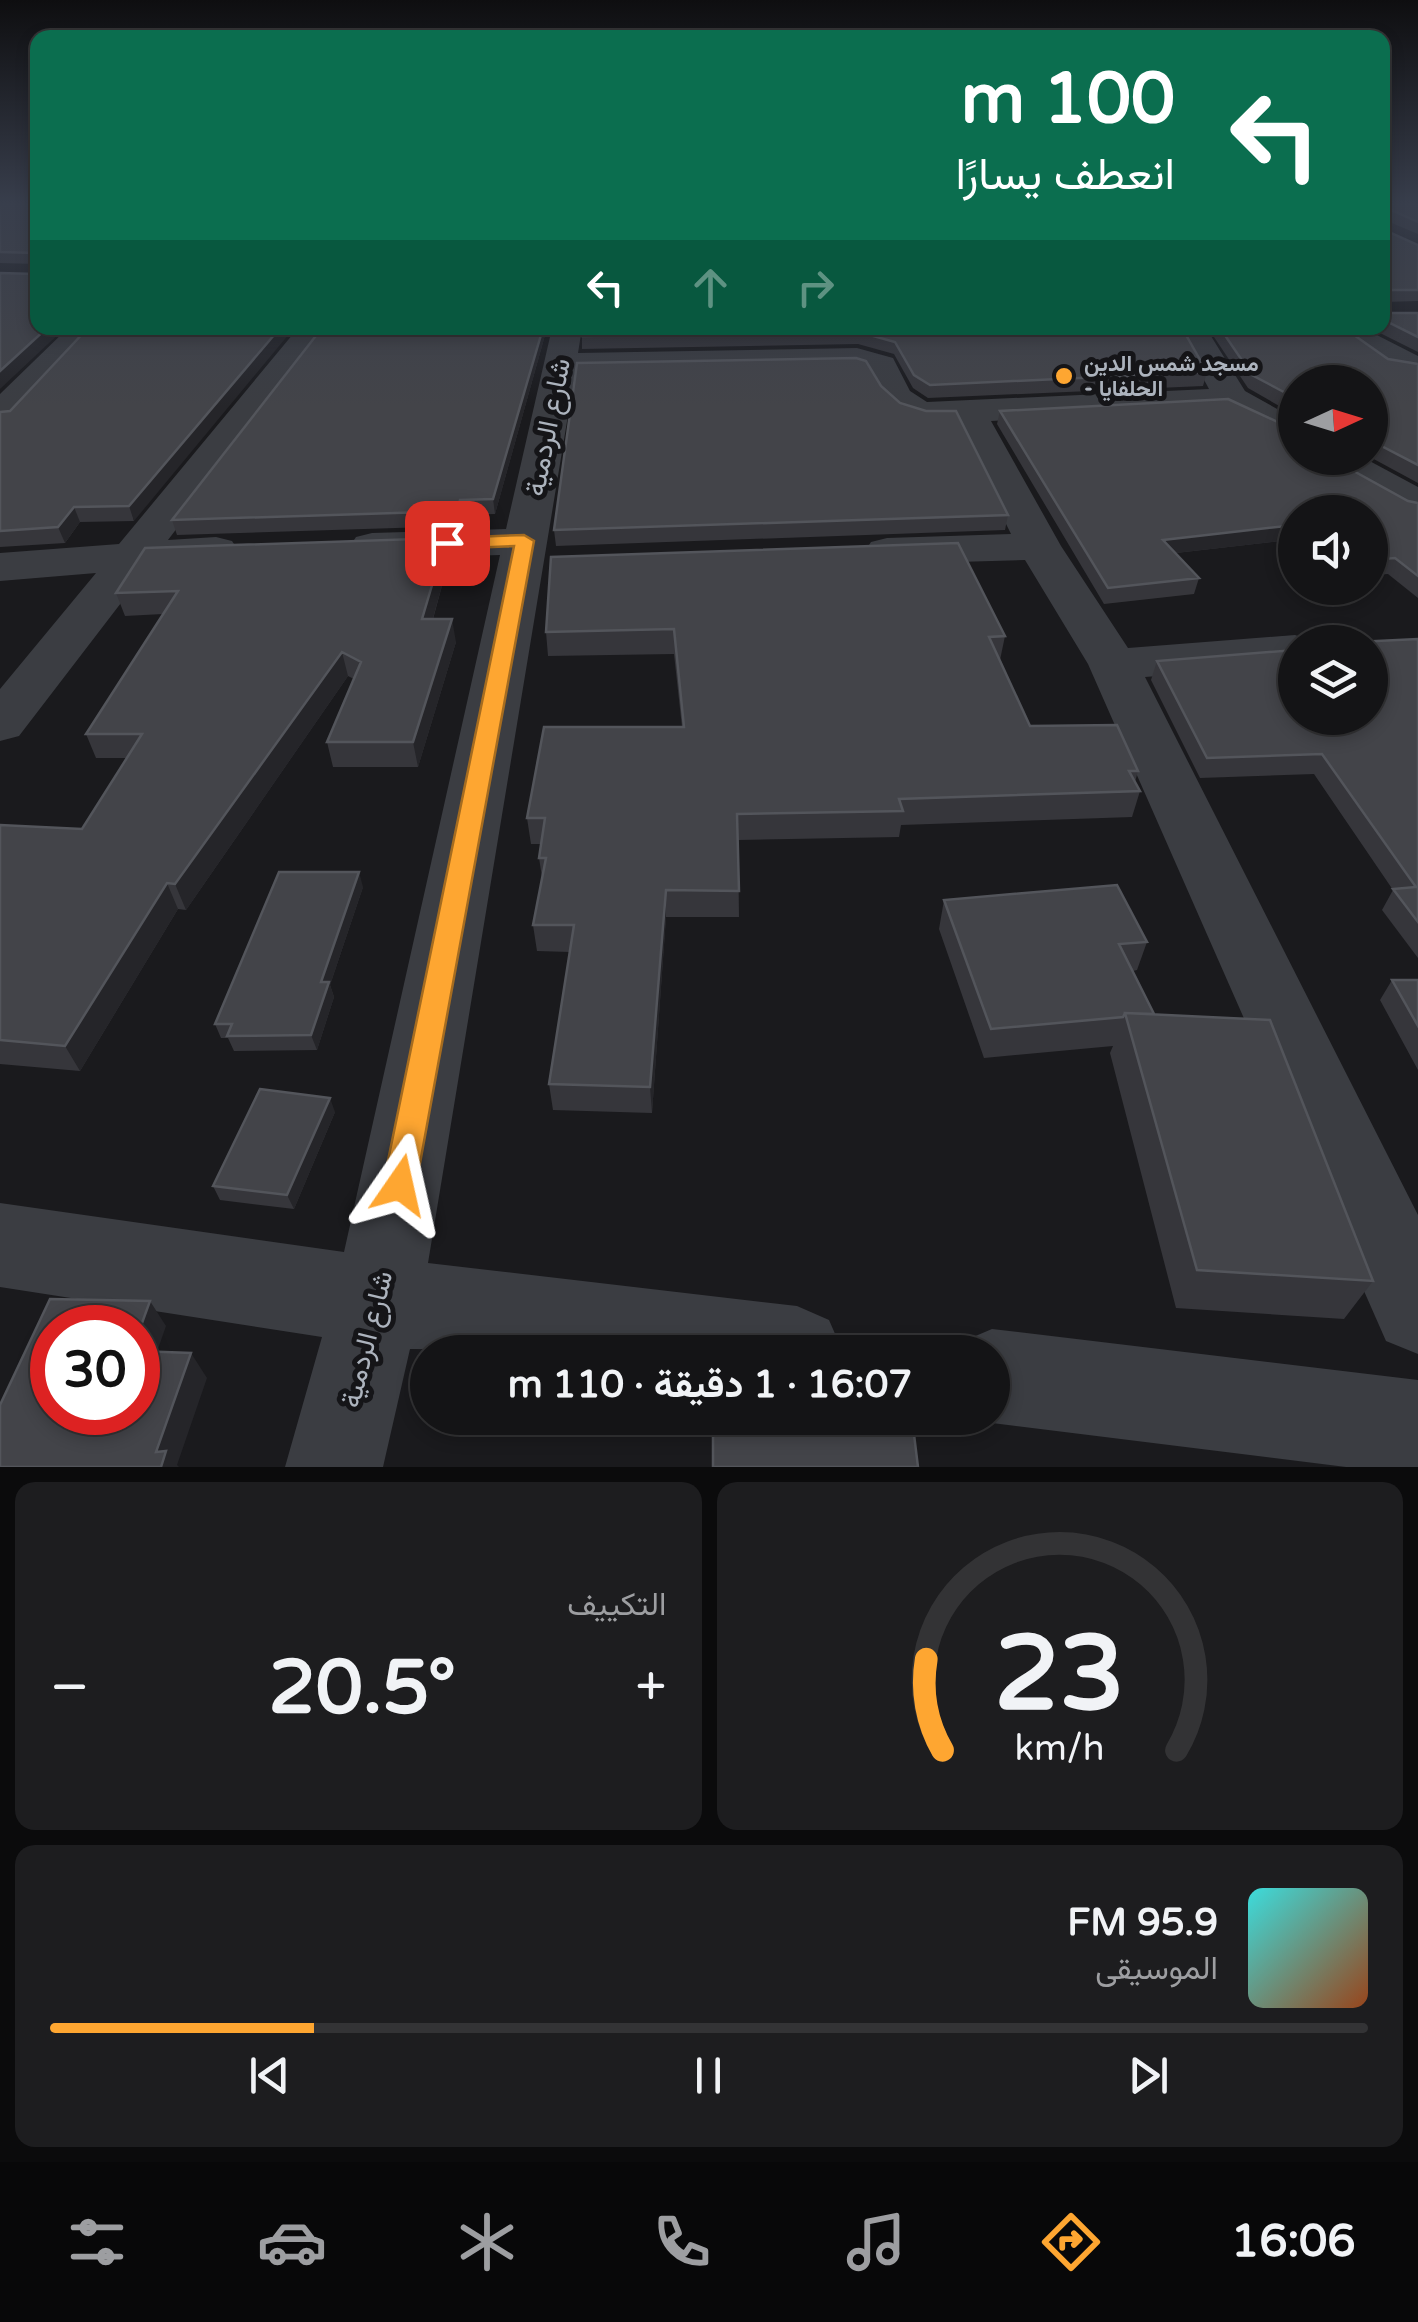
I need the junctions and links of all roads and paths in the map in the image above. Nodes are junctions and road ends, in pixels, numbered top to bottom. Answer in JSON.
{"nodes":[{"id":1,"x":78,"y":335,"type":"edge"},
{"id":2,"x":308,"y":335,"type":"edge"},
{"id":3,"x":1194,"y":335,"type":"edge"},
{"id":4,"x":1354,"y":335,"type":"edge"},
{"id":5,"x":563,"y":345,"type":"edge"},
{"id":6,"x":1418,"y":366,"type":"edge"},
{"id":7,"x":1232,"y":398,"type":"junction"},
{"id":8,"x":968,"y":411,"type":"junction"},
{"id":9,"x":0,"y":414,"type":"edge"},
{"id":10,"x":1278,"y":424,"type":"edge"},
{"id":11,"x":1366,"y":475,"type":"edge"},
{"id":12,"x":1418,"y":504,"type":"edge"},
{"id":13,"x":1039,"y":546,"type":"junction"},
{"id":14,"x":330,"y":547,"type":"edge"},
{"id":15,"x":252,"y":549,"type":"edge"},
{"id":16,"x":136,"y":553,"type":"junction"},
{"id":17,"x":840,"y":553,"type":"edge"},
{"id":18,"x":535,"y":556,"type":"junction"},
{"id":19,"x":0,"y":567,"type":"edge"},
{"id":20,"x":1278,"y":651,"type":"edge"},
{"id":21,"x":1113,"y":664,"type":"junction"},
{"id":22,"x":0,"y":724,"type":"edge"},
{"id":23,"x":0,"y":1246,"type":"edge"},
{"id":24,"x":377,"y":1301,"type":"junction"},
{"id":25,"x":1418,"y":1309,"type":"edge"},
{"id":26,"x":657,"y":1335,"type":"edge"},
{"id":27,"x":1010,"y":1378,"type":"edge"},
{"id":28,"x":1418,"y":1428,"type":"edge"},
{"id":29,"x":334,"y":1467,"type":"edge"}],
"edges":[{"from":1,"to":9,"type":"street"},
{"from":2,"to":16,"type":"street"},
{"from":3,"to":7,"type":"street"},
{"from":4,"to":6,"type":"street"},
{"from":5,"to":8,"type":"street"},
{"from":5,"to":18,"type":"street","name":"شارع الردمية"},
{"from":7,"to":8,"type":"street"},
{"from":7,"to":10,"type":"street"},
{"from":8,"to":13,"type":"street"},
{"from":11,"to":12,"type":"street"},
{"from":13,"to":17,"type":"street"},
{"from":13,"to":21,"type":"street"},
{"from":14,"to":18,"type":"street"},
{"from":15,"to":16,"type":"street"},
{"from":16,"to":19,"type":"street"},
{"from":16,"to":22,"type":"street"},
{"from":18,"to":24,"type":"street","name":"شارع الردمية"},
{"from":20,"to":21,"type":"street"},
{"from":21,"to":25,"type":"street"},
{"from":23,"to":24,"type":"street"},
{"from":24,"to":26,"type":"street"},
{"from":24,"to":29,"type":"street","name":"شارع الردمية"},
{"from":27,"to":28,"type":"street"}]}
